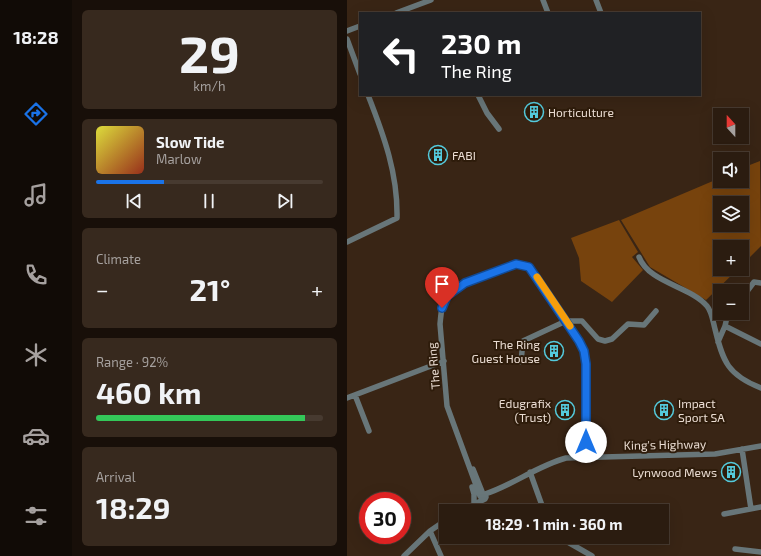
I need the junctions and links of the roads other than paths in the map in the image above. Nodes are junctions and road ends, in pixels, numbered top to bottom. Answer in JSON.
{"nodes":[{"id":1,"x":431,"y":0,"type":"edge"},
{"id":2,"x":543,"y":0,"type":"edge"},
{"id":3,"x":596,"y":0,"type":"edge"},
{"id":4,"x":399,"y":12,"type":"edge"},
{"id":5,"x":548,"y":12,"type":"edge"},
{"id":6,"x":601,"y":12,"type":"edge"},
{"id":7,"x":359,"y":26,"type":"edge"},
{"id":8,"x":347,"y":31,"type":"edge"},
{"id":9,"x":347,"y":39,"type":"edge"},
{"id":10,"x":359,"y":71,"type":"edge"},
{"id":11,"x":368,"y":96,"type":"edge"},
{"id":12,"x":478,"y":96,"type":"edge"},
{"id":13,"x":499,"y":129,"type":"dead end"},
{"id":14,"x":347,"y":242,"type":"edge"},
{"id":15,"x":639,"y":257,"type":"dead end"},
{"id":16,"x":761,"y":283,"type":"edge"},
{"id":17,"x":749,"y":289,"type":"edge"},
{"id":18,"x":656,"y":312,"type":"dead end"},
{"id":19,"x":726,"y":320,"type":"edge"},
{"id":20,"x":567,"y":322,"type":"junction"},
{"id":21,"x":725,"y":326,"type":"junction"},
{"id":22,"x":718,"y":342,"type":"junction"},
{"id":23,"x":761,"y":344,"type":"edge"},
{"id":24,"x":444,"y":360,"type":"junction"},
{"id":25,"x":521,"y":362,"type":"dead end"},
{"id":26,"x":761,"y":388,"type":"edge"},
{"id":27,"x":355,"y":395,"type":"junction"},
{"id":28,"x":347,"y":398,"type":"edge"},
{"id":29,"x":369,"y":431,"type":"dead end"},
{"id":30,"x":761,"y":446,"type":"edge"},
{"id":31,"x":742,"y":449,"type":"junction"},
{"id":32,"x":586,"y":456,"type":"junction"},
{"id":33,"x":471,"y":469,"type":"junction"},
{"id":34,"x":530,"y":472,"type":"junction"},
{"id":35,"x":483,"y":497,"type":"junction"},
{"id":36,"x":474,"y":502,"type":"junction"},
{"id":37,"x":471,"y":504,"type":"edge"},
{"id":38,"x":472,"y":504,"type":"edge"},
{"id":39,"x":541,"y":504,"type":"edge"},
{"id":40,"x":761,"y":507,"type":"edge"},
{"id":41,"x":751,"y":509,"type":"junction"},
{"id":42,"x":724,"y":514,"type":"dead end"},
{"id":43,"x":439,"y":525,"type":"edge"},
{"id":44,"x":430,"y":531,"type":"junction"},
{"id":45,"x":571,"y":544,"type":"edge"},
{"id":46,"x":735,"y":549,"type":"dead end"},
{"id":47,"x":761,"y":552,"type":"edge"},
{"id":48,"x":404,"y":556,"type":"edge"},
{"id":49,"x":441,"y":556,"type":"edge"},
{"id":50,"x":592,"y":556,"type":"edge"}],
"edges":[{"from":1,"to":4,"type":"street"},
{"from":2,"to":5,"type":"street"},
{"from":3,"to":6,"type":"street"},
{"from":7,"to":8,"type":"street"},
{"from":9,"to":10,"type":"street"},
{"from":11,"to":14,"type":"street"},
{"from":12,"to":13,"type":"street"},
{"from":15,"to":22,"type":"street"},
{"from":16,"to":17,"type":"street"},
{"from":18,"to":20,"type":"street"},
{"from":19,"to":21,"type":"street"},
{"from":20,"to":24,"type":"street","name":"The Ring"},
{"from":20,"to":25,"type":"street"},
{"from":20,"to":32,"type":"street","name":"The Ring"},
{"from":21,"to":22,"type":"street"},
{"from":21,"to":23,"type":"street"},
{"from":22,"to":26,"type":"street"},
{"from":24,"to":27,"type":"street"},
{"from":24,"to":33,"type":"street","name":"The Ring"},
{"from":27,"to":28,"type":"street"},
{"from":27,"to":29,"type":"street"},
{"from":30,"to":31,"type":"street","name":"King's Highway"},
{"from":31,"to":32,"type":"street","name":"King's Highway"},
{"from":31,"to":41,"type":"street"},
{"from":32,"to":34,"type":"street","name":"King's Highway"},
{"from":33,"to":35,"type":"street","name":"The Ring"},
{"from":33,"to":36,"type":"street"},
{"from":34,"to":35,"type":"street","name":"King's Highway"},
{"from":34,"to":39,"type":"street"},
{"from":35,"to":36,"type":"street","name":"King's Highway"},
{"from":35,"to":38,"type":"street","name":"King's Highway"},
{"from":36,"to":37,"type":"street","name":"King's Highway"},
{"from":40,"to":41,"type":"street"},
{"from":41,"to":42,"type":"street"},
{"from":43,"to":44,"type":"street"},
{"from":44,"to":48,"type":"street"},
{"from":44,"to":49,"type":"street"},
{"from":45,"to":50,"type":"street"},
{"from":46,"to":47,"type":"street"}]}
